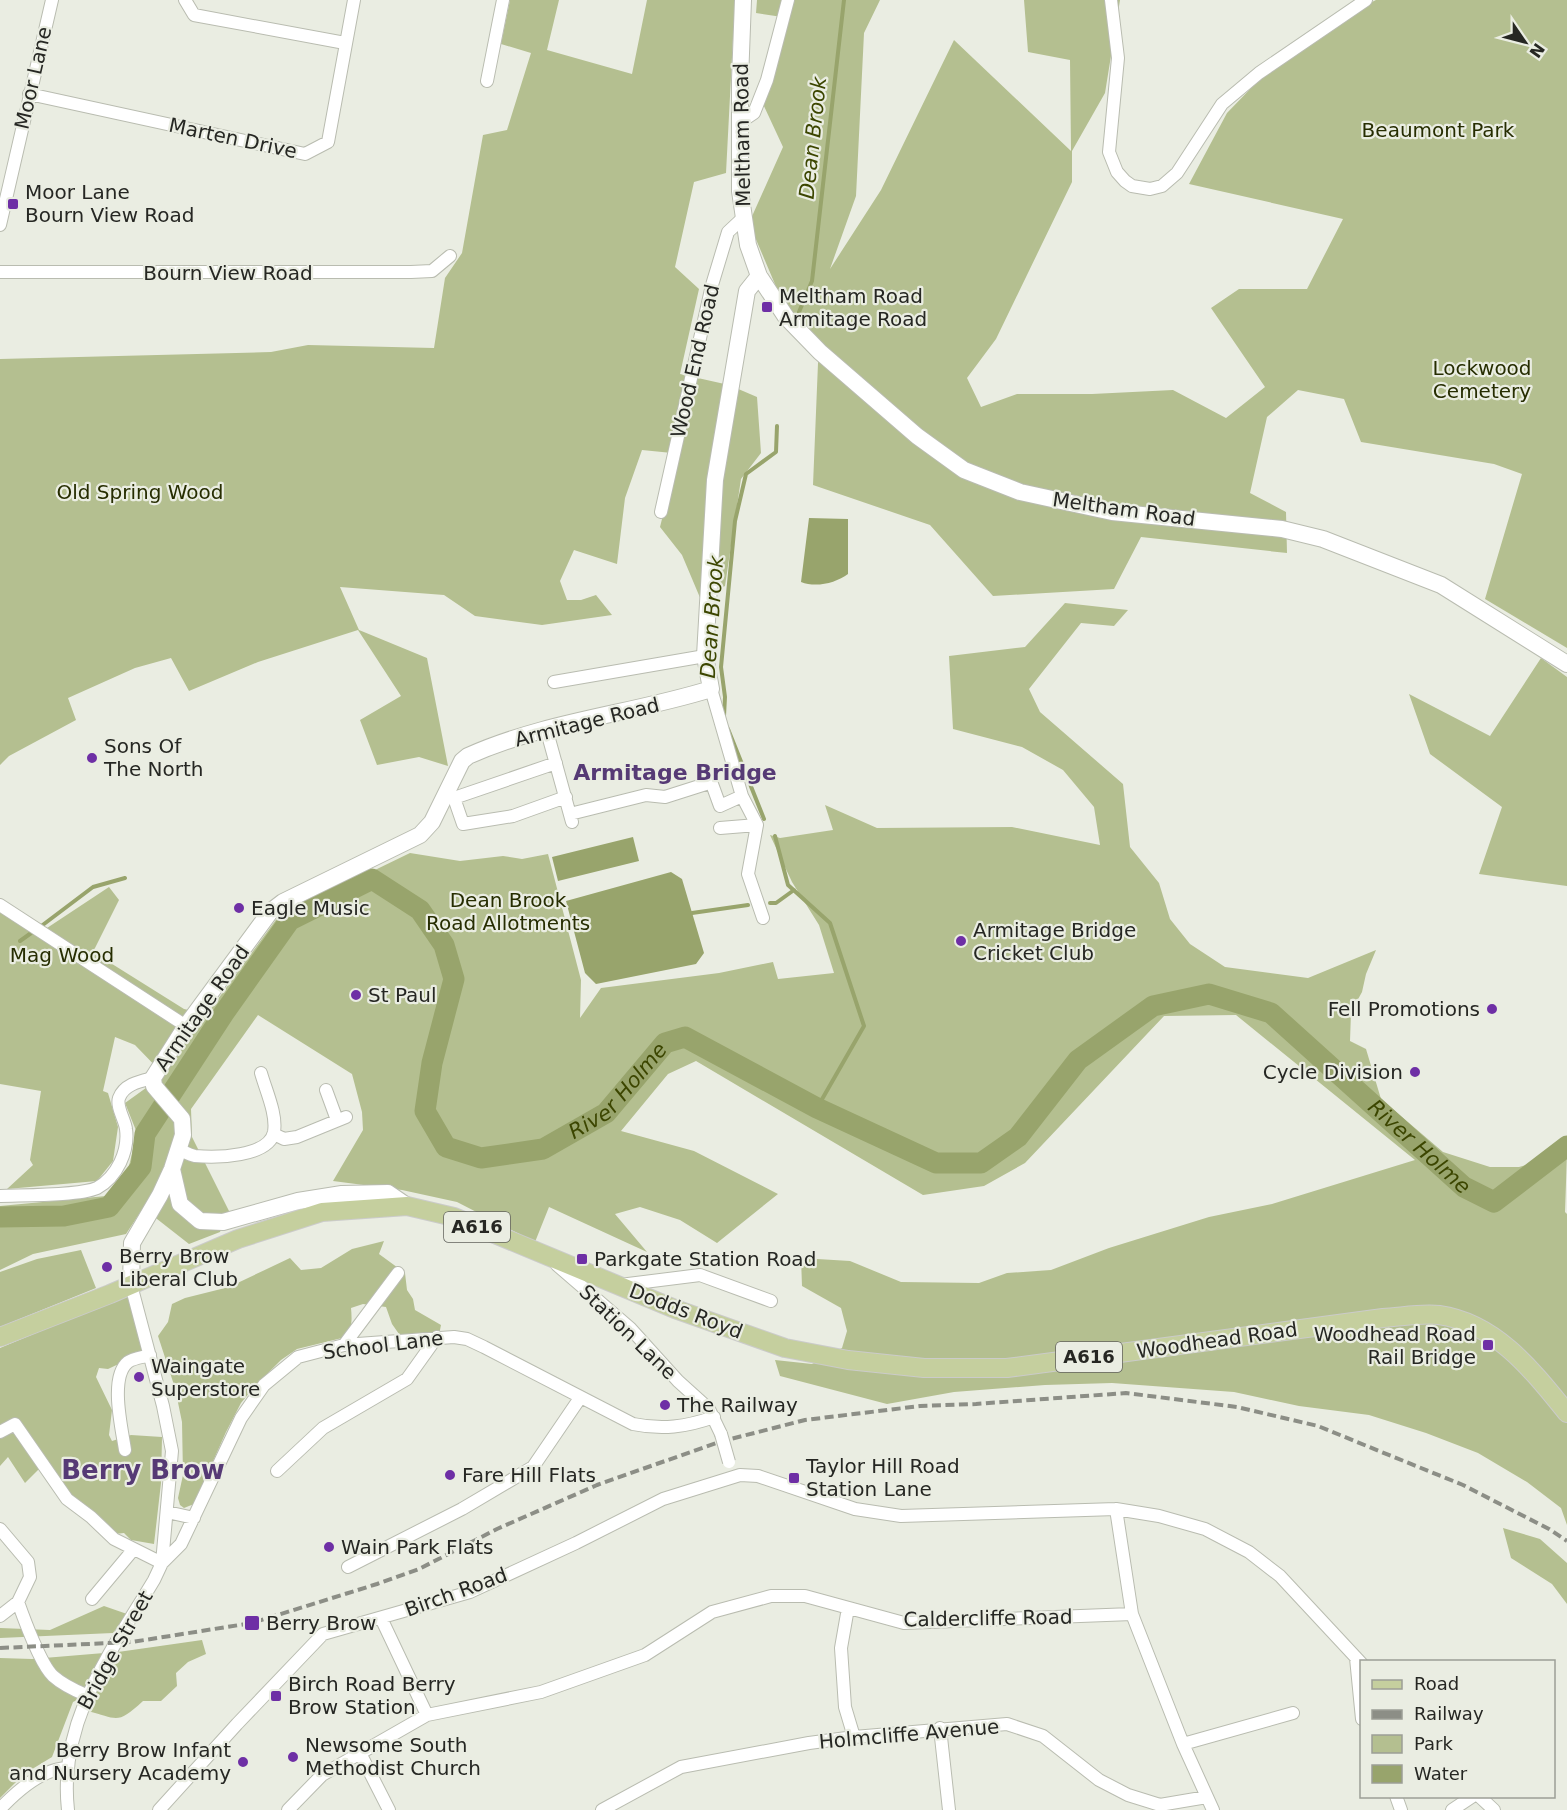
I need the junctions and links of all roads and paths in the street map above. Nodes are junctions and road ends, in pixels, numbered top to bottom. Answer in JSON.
{"nodes":[{"id":1,"x":51,"y":0,"type":"edge"},
{"id":2,"x":185,"y":0,"type":"edge"},
{"id":3,"x":354,"y":0,"type":"edge"},
{"id":4,"x":503,"y":0,"type":"edge"},
{"id":5,"x":743,"y":0,"type":"edge"},
{"id":6,"x":788,"y":0,"type":"edge"},
{"id":7,"x":1111,"y":0,"type":"edge"},
{"id":8,"x":1366,"y":0,"type":"edge"},
{"id":9,"x":1349,"y":4,"type":"edge"},
{"id":10,"x":345,"y":43,"type":"junction"},
{"id":11,"x":487,"y":81,"type":"dead end"},
{"id":12,"x":29,"y":94,"type":"junction"},
{"id":13,"x":739,"y":123,"type":"junction"},
{"id":14,"x":743,"y":218,"type":"junction"},
{"id":15,"x":0,"y":225,"type":"edge"},
{"id":16,"x":450,"y":256,"type":"dead end"},
{"id":17,"x":0,"y":272,"type":"edge"},
{"id":18,"x":759,"y":276,"type":"junction"},
{"id":19,"x":661,"y":512,"type":"dead end"},
{"id":20,"x":705,"y":656,"type":"junction"},
{"id":21,"x":1567,"y":664,"type":"edge"},
{"id":22,"x":554,"y":682,"type":"dead end"},
{"id":23,"x":711,"y":689,"type":"junction"},
{"id":24,"x":546,"y":728,"type":"junction"},
{"id":25,"x":556,"y":763,"type":"junction"},
{"id":26,"x":450,"y":795,"type":"junction"},
{"id":27,"x":742,"y":796,"type":"junction"},
{"id":28,"x":566,"y":797,"type":"junction"},
{"id":29,"x":757,"y":825,"type":"junction"},
{"id":30,"x":720,"y":828,"type":"dead end"},
{"id":31,"x":0,"y":904,"type":"edge"},
{"id":32,"x":763,"y":918,"type":"dead end"},
{"id":33,"x":186,"y":1026,"type":"junction"},
{"id":34,"x":261,"y":1073,"type":"dead end"},
{"id":35,"x":156,"y":1085,"type":"junction"},
{"id":36,"x":326,"y":1090,"type":"dead end"},
{"id":37,"x":274,"y":1134,"type":"junction"},
{"id":38,"x":178,"y":1149,"type":"junction"},
{"id":39,"x":172,"y":1169,"type":"junction"},
{"id":40,"x":0,"y":1196,"type":"edge"},
{"id":41,"x":407,"y":1206,"type":"junction"},
{"id":42,"x":545,"y":1254,"type":"junction"},
{"id":43,"x":398,"y":1273,"type":"dead end"},
{"id":44,"x":131,"y":1285,"type":"junction"},
{"id":45,"x":619,"y":1286,"type":"junction"},
{"id":46,"x":771,"y":1301,"type":"dead end"},
{"id":47,"x":0,"y":1337,"type":"edge"},
{"id":48,"x":437,"y":1337,"type":"junction"},
{"id":49,"x":344,"y":1345,"type":"junction"},
{"id":50,"x":150,"y":1355,"type":"junction"},
{"id":51,"x":830,"y":1356,"type":"joint"},
{"id":52,"x":580,"y":1398,"type":"junction"},
{"id":53,"x":1567,"y":1413,"type":"edge"},
{"id":54,"x":714,"y":1417,"type":"junction"},
{"id":55,"x":0,"y":1432,"type":"edge"},
{"id":56,"x":124,"y":1450,"type":"dead end"},
{"id":57,"x":277,"y":1472,"type":"dead end"},
{"id":58,"x":740,"y":1474,"type":"junction"},
{"id":59,"x":1116,"y":1509,"type":"junction"},
{"id":60,"x":167,"y":1512,"type":"junction"},
{"id":61,"x":194,"y":1518,"type":"junction"},
{"id":62,"x":0,"y":1529,"type":"edge"},
{"id":63,"x":133,"y":1550,"type":"junction"},
{"id":64,"x":162,"y":1563,"type":"junction"},
{"id":65,"x":348,"y":1567,"type":"dead end"},
{"id":66,"x":92,"y":1599,"type":"dead end"},
{"id":67,"x":18,"y":1602,"type":"junction"},
{"id":68,"x":848,"y":1608,"type":"junction"},
{"id":69,"x":1132,"y":1614,"type":"junction"},
{"id":70,"x":0,"y":1616,"type":"edge"},
{"id":71,"x":381,"y":1618,"type":"junction"},
{"id":72,"x":1359,"y":1661,"type":"edge"},
{"id":73,"x":1360,"y":1680,"type":"edge"},
{"id":74,"x":86,"y":1695,"type":"junction"},
{"id":75,"x":1293,"y":1713,"type":"dead end"},
{"id":76,"x":426,"y":1715,"type":"junction"},
{"id":77,"x":940,"y":1728,"type":"junction"},
{"id":78,"x":854,"y":1737,"type":"junction"},
{"id":79,"x":1183,"y":1744,"type":"junction"},
{"id":80,"x":360,"y":1753,"type":"junction"},
{"id":81,"x":68,"y":1768,"type":"junction"},
{"id":82,"x":1207,"y":1797,"type":"junction"},
{"id":83,"x":1471,"y":1798,"type":"edge"},
{"id":84,"x":1480,"y":1798,"type":"edge"},
{"id":85,"x":0,"y":1809,"type":"edge"},
{"id":86,"x":68,"y":1810,"type":"edge"},
{"id":87,"x":159,"y":1810,"type":"edge"},
{"id":88,"x":288,"y":1810,"type":"edge"},
{"id":89,"x":389,"y":1810,"type":"edge"},
{"id":90,"x":602,"y":1810,"type":"edge"},
{"id":91,"x":949,"y":1810,"type":"edge"},
{"id":92,"x":1213,"y":1810,"type":"edge"},
{"id":93,"x":1452,"y":1810,"type":"edge"},
{"id":94,"x":1494,"y":1810,"type":"edge"}],
"edges":[{"from":1,"to":12,"type":"street","name":"Moor Lane"},
{"from":2,"to":10,"type":"street"},
{"from":3,"to":10,"type":"street","name":"Marten Drive"},
{"from":4,"to":11,"type":"street"},
{"from":5,"to":13,"type":"main road","name":"Meltham Road"},
{"from":6,"to":13,"type":"street"},
{"from":7,"to":9,"type":"street"},
{"from":8,"to":9,"type":"street"},
{"from":10,"to":12,"type":"street","name":"Marten Drive"},
{"from":12,"to":15,"type":"street","name":"Moor Lane"},
{"from":13,"to":14,"type":"main road","name":"Meltham Road"},
{"from":14,"to":18,"type":"main road","name":"Meltham Road"},
{"from":14,"to":19,"type":"street","name":"Wood End Road"},
{"from":16,"to":17,"type":"street","name":"Bourn View Road"},
{"from":18,"to":20,"type":"main road"},
{"from":18,"to":21,"type":"main road","name":"Meltham Road"},
{"from":20,"to":22,"type":"street"},
{"from":20,"to":23,"type":"main road"},
{"from":23,"to":24,"type":"main road","name":"Armitage Road"},
{"from":23,"to":27,"type":"street"},
{"from":24,"to":25,"type":"street"},
{"from":24,"to":26,"type":"main road","name":"Armitage Road"},
{"from":25,"to":26,"type":"street"},
{"from":25,"to":28,"type":"street"},
{"from":26,"to":28,"type":"street"},
{"from":26,"to":33,"type":"main road","name":"Armitage Road"},
{"from":27,"to":28,"type":"street"},
{"from":27,"to":29,"type":"street"},
{"from":29,"to":30,"type":"street"},
{"from":29,"to":32,"type":"street"},
{"from":31,"to":33,"type":"street"},
{"from":33,"to":35,"type":"main road","name":"Armitage Road"},
{"from":34,"to":37,"type":"street"},
{"from":35,"to":38,"type":"main road","name":"Armitage Road"},
{"from":35,"to":40,"type":"street"},
{"from":36,"to":37,"type":"street"},
{"from":37,"to":38,"type":"street"},
{"from":38,"to":39,"type":"main road","name":"Armitage Road"},
{"from":39,"to":41,"type":"main road"},
{"from":39,"to":44,"type":"main road","name":"Armitage Road"},
{"from":41,"to":42,"type":"main road","number":"A616"},
{"from":41,"to":44,"type":"main road","number":"A616"},
{"from":42,"to":45,"type":"main road","name":"Dodds Royd","number":"A616"},
{"from":42,"to":54,"type":"street","name":"Station Lane"},
{"from":43,"to":49,"type":"street"},
{"from":44,"to":47,"type":"main road","number":"A616"},
{"from":44,"to":50,"type":"street"},
{"from":45,"to":46,"type":"street"},
{"from":45,"to":51,"type":"main road","name":"Dodds Royd","number":"A616"},
{"from":48,"to":49,"type":"street","name":"School Lane"},
{"from":48,"to":52,"type":"street","name":"School Lane"},
{"from":48,"to":57,"type":"street"},
{"from":49,"to":61,"type":"street","name":"School Lane"},
{"from":50,"to":56,"type":"street"},
{"from":50,"to":60,"type":"street"},
{"from":51,"to":53,"type":"main road","name":"Woodhead Road","number":"A616"},
{"from":52,"to":54,"type":"street","name":"School Lane"},
{"from":52,"to":65,"type":"street"},
{"from":54,"to":58,"type":"street","name":"Station Lane","bridge":true},
{"from":55,"to":63,"type":"street"},
{"from":58,"to":59,"type":"street"},
{"from":58,"to":71,"type":"street","name":"Birch Road"},
{"from":59,"to":69,"type":"street"},
{"from":59,"to":72,"type":"street"},
{"from":60,"to":61,"type":"street"},
{"from":60,"to":64,"type":"street"},
{"from":61,"to":64,"type":"street","name":"School Lane"},
{"from":62,"to":67,"type":"street"},
{"from":63,"to":64,"type":"street"},
{"from":63,"to":66,"type":"street"},
{"from":64,"to":74,"type":"street","name":"Bridge Street"},
{"from":67,"to":70,"type":"street"},
{"from":67,"to":74,"type":"street"},
{"from":68,"to":69,"type":"street","name":"Caldercliffe Road"},
{"from":68,"to":76,"type":"street","name":"Caldercliffe Road"},
{"from":68,"to":78,"type":"street"},
{"from":69,"to":79,"type":"street"},
{"from":71,"to":76,"type":"street"},
{"from":71,"to":87,"type":"street","name":"Birch Road"},
{"from":72,"to":73,"type":"street"},
{"from":74,"to":81,"type":"street","name":"Bridge Street"},
{"from":75,"to":79,"type":"street"},
{"from":76,"to":80,"type":"street","name":"Caldercliffe Road"},
{"from":77,"to":78,"type":"street","name":"Holmcliffe Avenue"},
{"from":77,"to":82,"type":"street","name":"Holmcliffe Avenue"},
{"from":77,"to":91,"type":"street"},
{"from":78,"to":90,"type":"street","name":"Holmcliffe Avenue"},
{"from":79,"to":82,"type":"street"},
{"from":80,"to":88,"type":"street","name":"Caldercliffe Road"},
{"from":80,"to":89,"type":"street"},
{"from":81,"to":85,"type":"street"},
{"from":81,"to":86,"type":"street","name":"Bridge Street"},
{"from":82,"to":92,"type":"street"},
{"from":83,"to":93,"type":"street"},
{"from":84,"to":94,"type":"street"}]}
